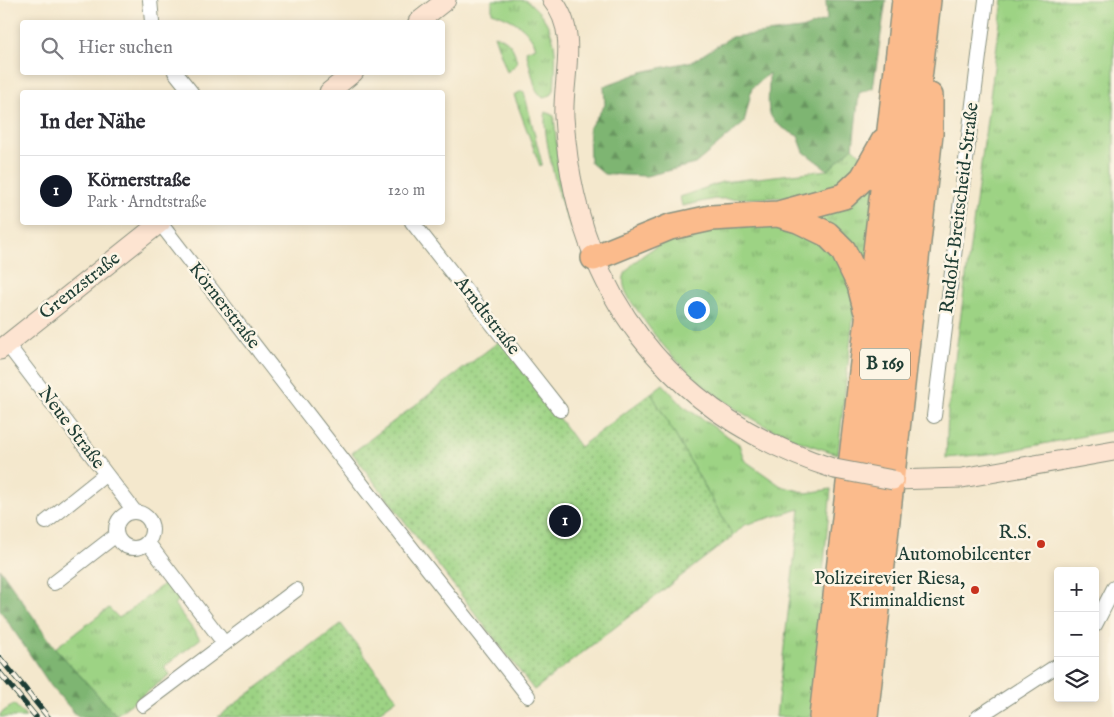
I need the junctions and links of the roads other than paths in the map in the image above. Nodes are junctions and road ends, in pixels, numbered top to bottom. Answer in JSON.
{"nodes":[{"id":1,"x":150,"y":0,"type":"edge"},
{"id":2,"x":446,"y":0,"type":"edge"},
{"id":3,"x":552,"y":0,"type":"edge"},
{"id":4,"x":905,"y":0,"type":"edge"},
{"id":5,"x":928,"y":0,"type":"edge"},
{"id":6,"x":986,"y":0,"type":"edge"},
{"id":7,"x":152,"y":20,"type":"edge"},
{"id":8,"x":421,"y":20,"type":"edge"},
{"id":9,"x":920,"y":66,"type":"junction"},
{"id":10,"x":176,"y":75,"type":"edge"},
{"id":11,"x":350,"y":75,"type":"edge"},
{"id":12,"x":188,"y":90,"type":"edge"},
{"id":13,"x":332,"y":90,"type":"edge"},
{"id":14,"x":892,"y":122,"type":"junction"},
{"id":15,"x":778,"y":214,"type":"junction"},
{"id":16,"x":158,"y":225,"type":"edge"},
{"id":17,"x":163,"y":225,"type":"edge"},
{"id":18,"x":414,"y":225,"type":"edge"},
{"id":19,"x":594,"y":258,"type":"junction"},
{"id":20,"x":868,"y":319,"type":"junction"},
{"id":21,"x":4,"y":347,"type":"edge"},
{"id":22,"x":560,"y":410,"type":"dead end"},
{"id":23,"x":934,"y":416,"type":"dead end"},
{"id":24,"x":1114,"y":451,"type":"edge"},
{"id":25,"x":106,"y":474,"type":"junction"},
{"id":26,"x":893,"y":480,"type":"junction"},
{"id":27,"x":135,"y":512,"type":"junction"},
{"id":28,"x":46,"y":522,"type":"dead end"},
{"id":29,"x":116,"y":534,"type":"junction"},
{"id":30,"x":148,"y":543,"type":"junction"},
{"id":31,"x":54,"y":584,"type":"dead end"},
{"id":32,"x":1114,"y":588,"type":"edge"},
{"id":33,"x":296,"y":590,"type":"dead end"},
{"id":34,"x":1099,"y":617,"type":"edge"},
{"id":35,"x":224,"y":643,"type":"junction"},
{"id":36,"x":1054,"y":668,"type":"edge"},
{"id":37,"x":528,"y":696,"type":"dead end"},
{"id":38,"x":143,"y":704,"type":"dead end"},
{"id":39,"x":822,"y":717,"type":"edge"},
{"id":40,"x":846,"y":717,"type":"edge"},
{"id":41,"x":865,"y":717,"type":"edge"},
{"id":42,"x":978,"y":717,"type":"edge"}],
"edges":[{"from":1,"to":7,"type":"street"},
{"from":2,"to":8,"type":"street"},
{"from":3,"to":19,"type":"street"},
{"from":4,"to":14,"type":"highway","number":"B 169"},
{"from":5,"to":9,"type":"highway","number":"B 169"},
{"from":6,"to":23,"type":"street","name":"Rudolf-Breitscheid-Straße"},
{"from":9,"to":26,"type":"highway"},
{"from":9,"to":40,"type":"highway","number":"B 169"},
{"from":10,"to":12,"type":"street"},
{"from":11,"to":13,"type":"street"},
{"from":14,"to":15,"type":"highway"},
{"from":14,"to":20,"type":"highway","number":"B 169"},
{"from":15,"to":19,"type":"highway"},
{"from":15,"to":20,"type":"highway"},
{"from":16,"to":21,"type":"street","name":"Grenzstraße"},
{"from":17,"to":37,"type":"street","name":"Körnerstraße"},
{"from":18,"to":22,"type":"street","name":"Arndtstraße"},
{"from":19,"to":26,"type":"street","bridge":true},
{"from":20,"to":39,"type":"highway","number":"B 169"},
{"from":21,"to":25,"type":"street","name":"Neue Straße"},
{"from":24,"to":26,"type":"street"},
{"from":25,"to":27,"type":"street","name":"Neue Straße"},
{"from":25,"to":28,"type":"street"},
{"from":26,"to":41,"type":"highway"},
{"from":27,"to":29,"type":"street"},
{"from":27,"to":30,"type":"street"},
{"from":29,"to":30,"type":"street"},
{"from":29,"to":31,"type":"street"},
{"from":30,"to":35,"type":"street"},
{"from":32,"to":34,"type":"street"},
{"from":33,"to":35,"type":"street"},
{"from":35,"to":38,"type":"street"},
{"from":36,"to":42,"type":"street"}]}
